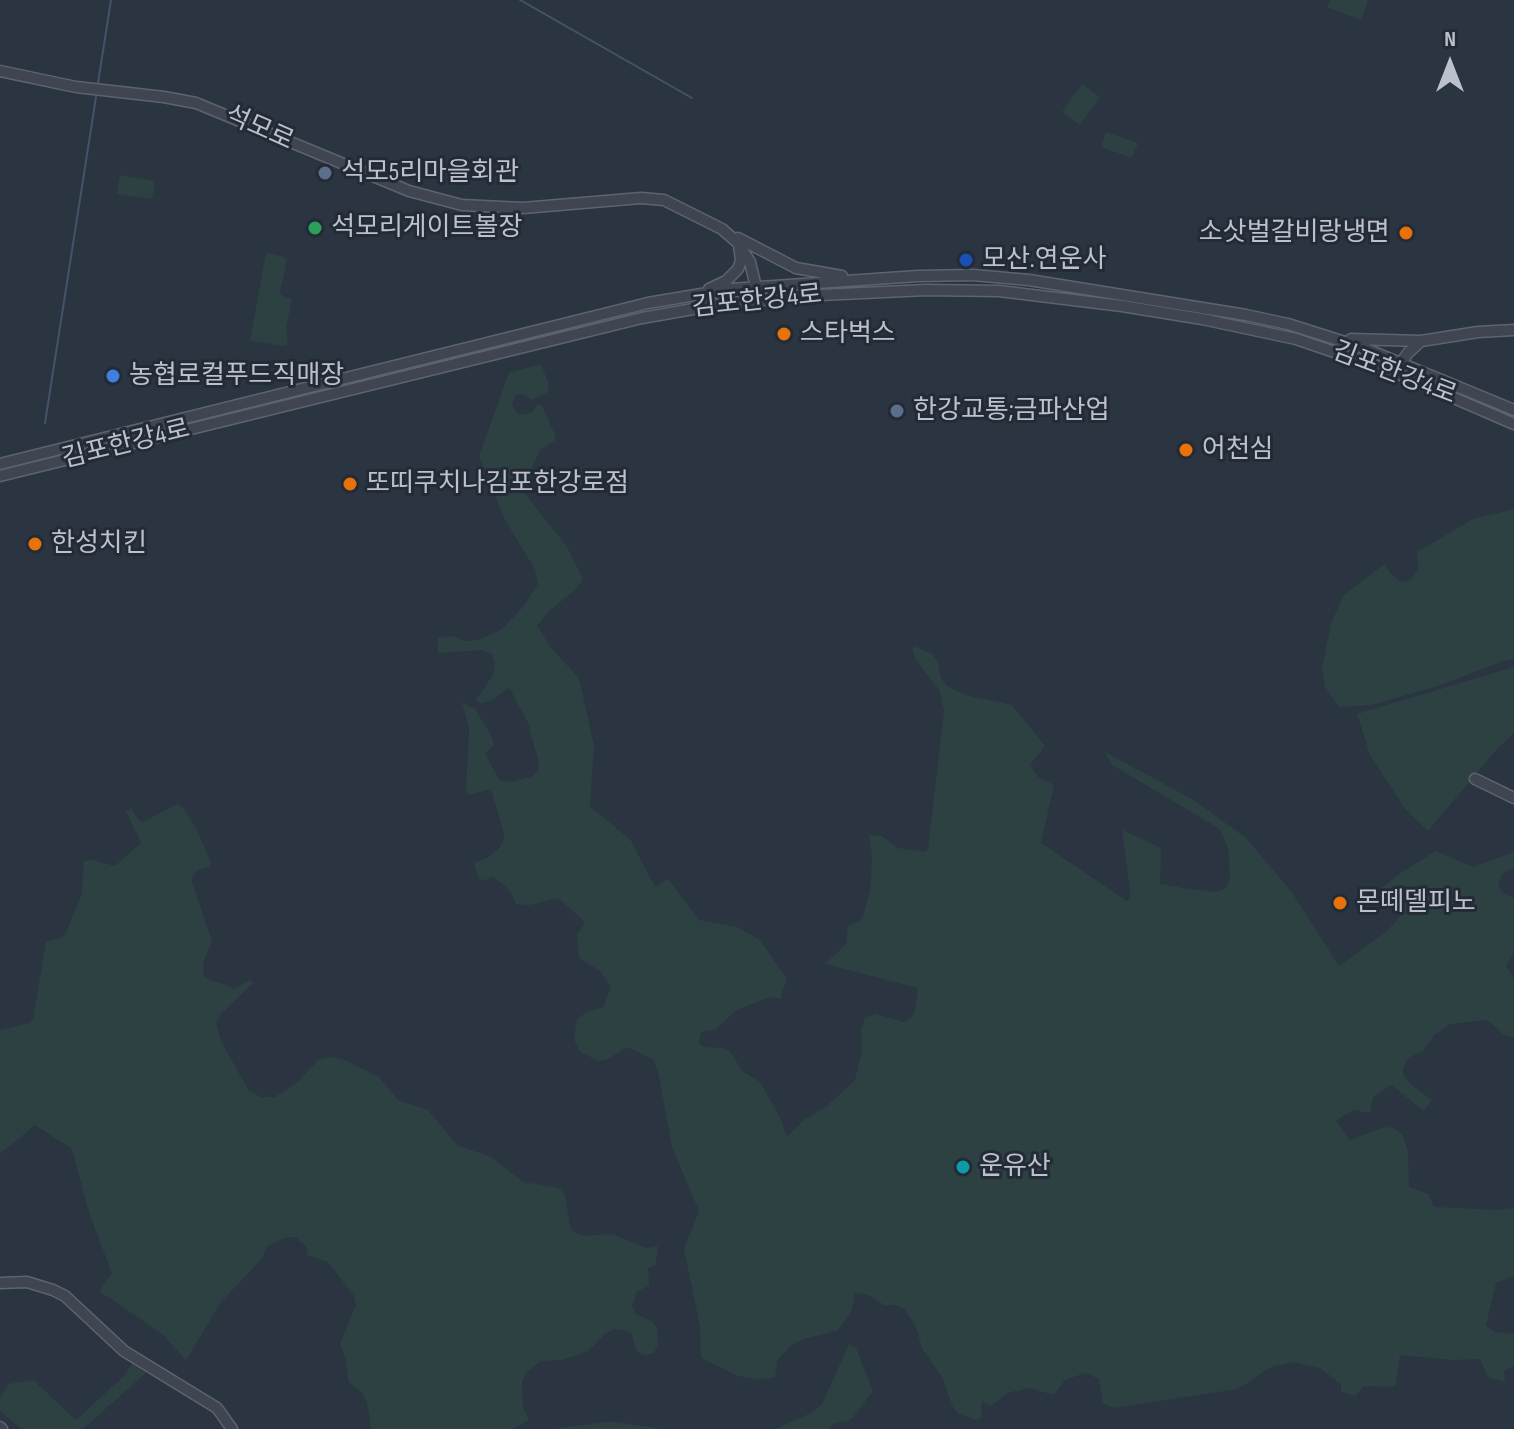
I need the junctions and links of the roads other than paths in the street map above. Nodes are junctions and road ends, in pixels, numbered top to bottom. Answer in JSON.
{"nodes":[{"id":1,"x":0,"y":71,"type":"edge"},
{"id":2,"x":722,"y":229,"type":"junction"},
{"id":3,"x":738,"y":243,"type":"junction"},
{"id":4,"x":860,"y":279,"type":"junction"},
{"id":5,"x":756,"y":287,"type":"junction"},
{"id":6,"x":700,"y":293,"type":"junction"},
{"id":7,"x":1514,"y":330,"type":"edge"},
{"id":8,"x":1331,"y":336,"type":"junction"},
{"id":9,"x":1421,"y":341,"type":"junction"},
{"id":10,"x":1398,"y":367,"type":"junction"},
{"id":11,"x":1514,"y":410,"type":"edge"},
{"id":12,"x":1514,"y":424,"type":"edge"},
{"id":13,"x":0,"y":464,"type":"edge"},
{"id":14,"x":0,"y":476,"type":"edge"},
{"id":15,"x":1475,"y":779,"type":"dead end"},
{"id":16,"x":1514,"y":798,"type":"edge"},
{"id":17,"x":0,"y":1283,"type":"edge"},
{"id":18,"x":232,"y":1429,"type":"edge"}],
"edges":[{"from":1,"to":2,"type":"street","name":"석모로"},
{"from":2,"to":3,"type":"street","name":"석모로"},
{"from":2,"to":4,"type":"street"},
{"from":3,"to":5,"type":"street","name":"석모로"},
{"from":3,"to":6,"type":"street"},
{"from":4,"to":5,"type":"street","name":"김포한강4로"},
{"from":4,"to":8,"type":"street","name":"김포한강4로"},
{"from":5,"to":6,"type":"street","name":"김포한강4로"},
{"from":6,"to":13,"type":"street","name":"김포한강4로"},
{"from":7,"to":9,"type":"street"},
{"from":8,"to":9,"type":"street"},
{"from":8,"to":10,"type":"street","name":"김포한강4로"},
{"from":9,"to":10,"type":"street"},
{"from":10,"to":11,"type":"street","name":"김포한강4로"},
{"from":10,"to":12,"type":"street","name":"김포한강4로"},
{"from":10,"to":14,"type":"street","name":"김포한강4로"},
{"from":15,"to":16,"type":"street"},
{"from":17,"to":18,"type":"street"}]}
